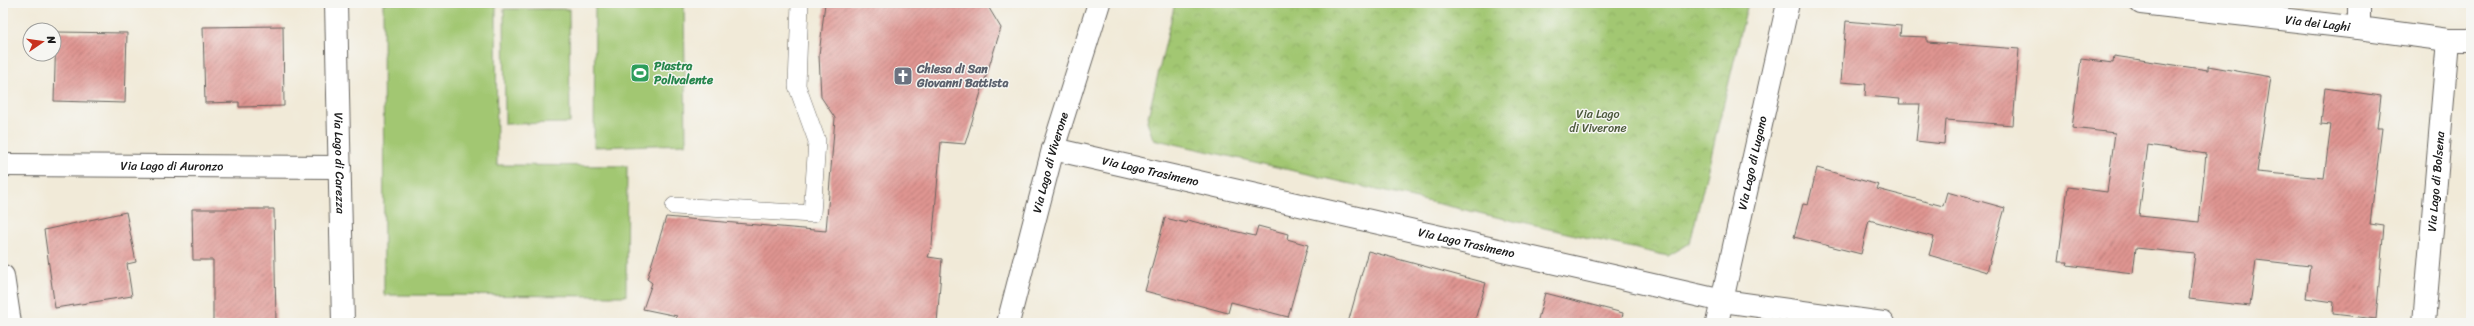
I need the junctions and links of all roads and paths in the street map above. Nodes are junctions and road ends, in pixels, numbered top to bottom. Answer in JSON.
{"nodes":[{"id":1,"x":336,"y":3,"type":"edge"},
{"id":2,"x":800,"y":3,"type":"edge"},
{"id":3,"x":1099,"y":3,"type":"edge"},
{"id":4,"x":1788,"y":3,"type":"edge"},
{"id":5,"x":2142,"y":3,"type":"edge"},
{"id":6,"x":2359,"y":3,"type":"edge"},
{"id":7,"x":2359,"y":28,"type":"junction"},
{"id":8,"x":2448,"y":40,"type":"junction"},
{"id":9,"x":2471,"y":40,"type":"edge"},
{"id":10,"x":1053,"y":149,"type":"junction"},
{"id":11,"x":3,"y":165,"type":"edge"},
{"id":12,"x":340,"y":167,"type":"junction"},
{"id":13,"x":674,"y":206,"type":"dead end"},
{"id":14,"x":3,"y":276,"type":"edge"},
{"id":15,"x":1723,"y":301,"type":"junction"},
{"id":16,"x":10,"y":323,"type":"edge"},
{"id":17,"x":344,"y":323,"type":"edge"},
{"id":18,"x":1008,"y":323,"type":"edge"},
{"id":19,"x":1717,"y":323,"type":"edge"},
{"id":20,"x":1883,"y":323,"type":"edge"},
{"id":21,"x":2424,"y":323,"type":"edge"}],
"edges":[{"from":1,"to":12,"type":"street","name":"Via Lago di Carezza"},
{"from":2,"to":13,"type":"lane"},
{"from":3,"to":10,"type":"street","name":"Via Lago di Viverone"},
{"from":4,"to":15,"type":"street","name":"Via Lago di Lugano"},
{"from":5,"to":7,"type":"street","name":"Via dei Laghi"},
{"from":6,"to":7,"type":"street"},
{"from":7,"to":8,"type":"street","name":"Via dei Laghi"},
{"from":8,"to":9,"type":"street","name":"Via dei Laghi"},
{"from":8,"to":21,"type":"street","name":"Via Lago di Bolsena"},
{"from":10,"to":15,"type":"street","name":"Via Lago Trasimeno"},
{"from":10,"to":18,"type":"street","name":"Via Lago di Viverone"},
{"from":11,"to":12,"type":"street","name":"Via Lago di Auronzo"},
{"from":12,"to":17,"type":"street","name":"Via Lago di Carezza"},
{"from":14,"to":16,"type":"street"},
{"from":15,"to":19,"type":"street","name":"Via Lago di Lugano"},
{"from":15,"to":20,"type":"street","name":"Via Lago Trasimeno"}]}
